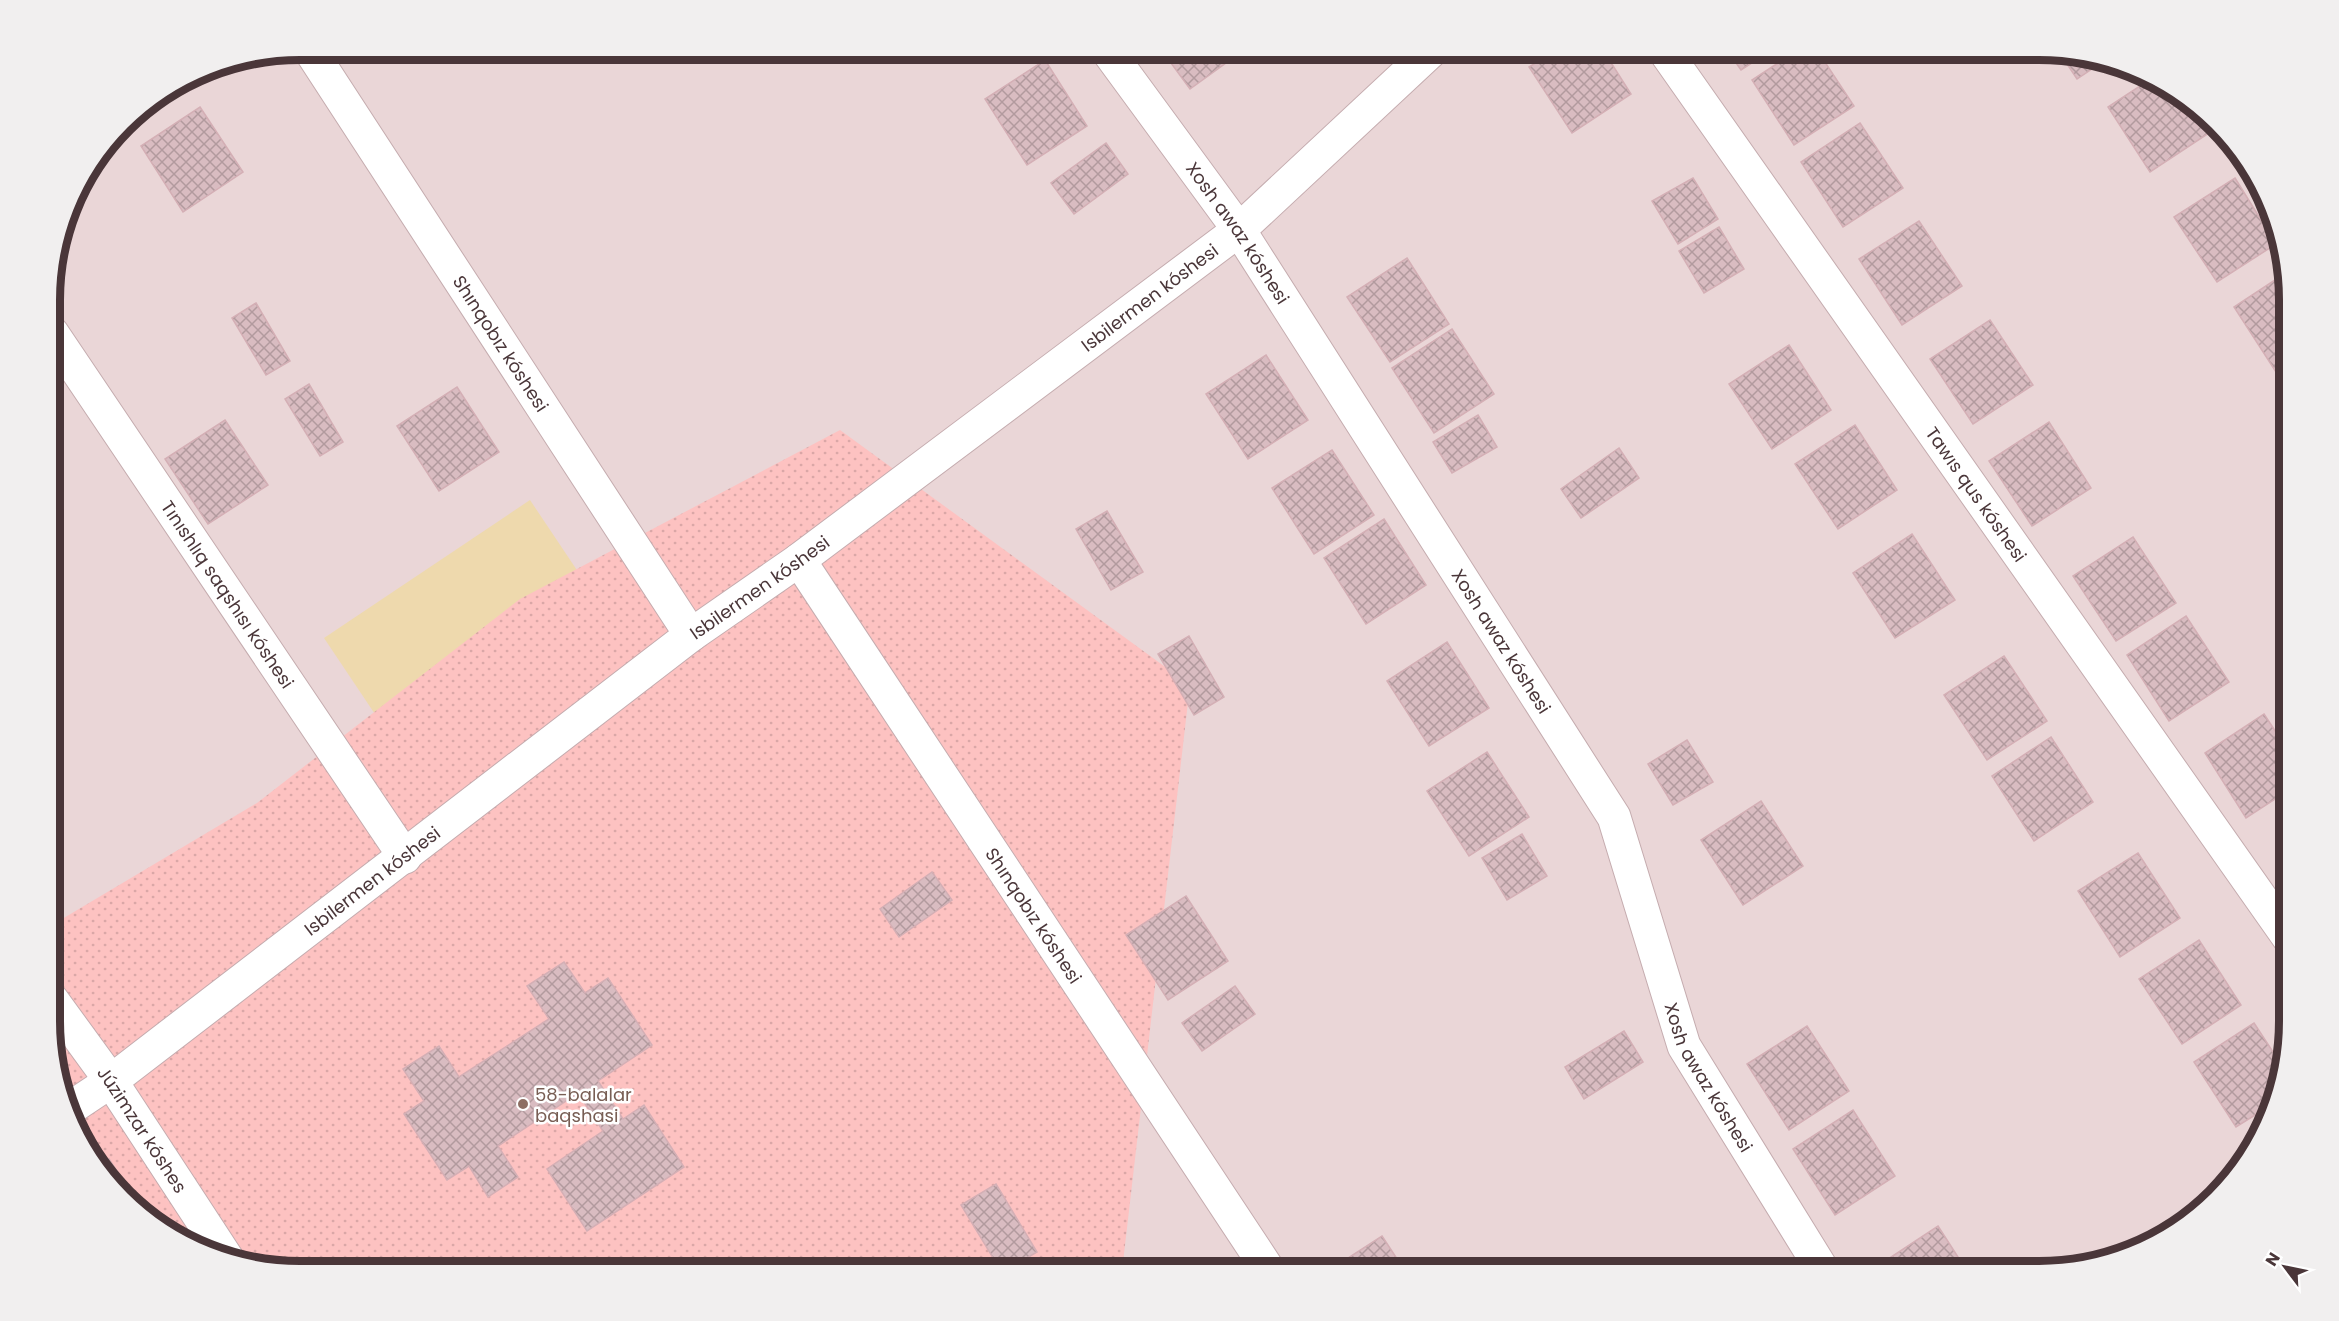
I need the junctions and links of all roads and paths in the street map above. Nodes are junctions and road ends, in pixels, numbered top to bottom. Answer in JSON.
{"nodes":[{"id":1,"x":317,"y":60,"type":"edge"},
{"id":2,"x":1114,"y":60,"type":"edge"},
{"id":3,"x":1421,"y":60,"type":"edge"},
{"id":4,"x":1671,"y":60,"type":"edge"},
{"id":5,"x":1239,"y":230,"type":"junction"},
{"id":6,"x":60,"y":345,"type":"edge"},
{"id":7,"x":799,"y":560,"type":"junction"},
{"id":8,"x":691,"y":635,"type":"junction"},
{"id":9,"x":405,"y":857,"type":"junction"},
{"id":10,"x":2279,"y":924,"type":"edge"},
{"id":11,"x":60,"y":1011,"type":"edge"},
{"id":12,"x":111,"y":1081,"type":"junction"},
{"id":13,"x":75,"y":1105,"type":"edge"},
{"id":14,"x":219,"y":1247,"type":"edge"},
{"id":15,"x":1262,"y":1261,"type":"edge"},
{"id":16,"x":1817,"y":1261,"type":"edge"}],
"edges":[{"from":1,"to":8,"type":"street","name":"Shınqobız kóshesi"},
{"from":2,"to":5,"type":"street","name":"Xosh awaz kóshesi"},
{"from":3,"to":5,"type":"street","name":"Isbilermen kóshesi"},
{"from":4,"to":10,"type":"street","name":"Tawıs qus kóshesi"},
{"from":5,"to":7,"type":"street","name":"Isbilermen kóshesi"},
{"from":5,"to":16,"type":"street","name":"Xosh awaz kóshesi"},
{"from":6,"to":9,"type":"street","name":"Tınıshlıq saqshısı kóshesi"},
{"from":7,"to":8,"type":"street","name":"Isbilermen kóshesi"},
{"from":7,"to":15,"type":"street","name":"Shınqobız kóshesi"},
{"from":8,"to":9,"type":"street","name":"Isbilermen kóshesi"},
{"from":9,"to":12,"type":"street","name":"Isbilermen kóshesi"},
{"from":11,"to":12,"type":"street","name":"Júzimzar kóshes"},
{"from":12,"to":13,"type":"street","name":"Isbilermen kóshesi"},
{"from":12,"to":14,"type":"street","name":"Júzimzar kóshes"}]}
